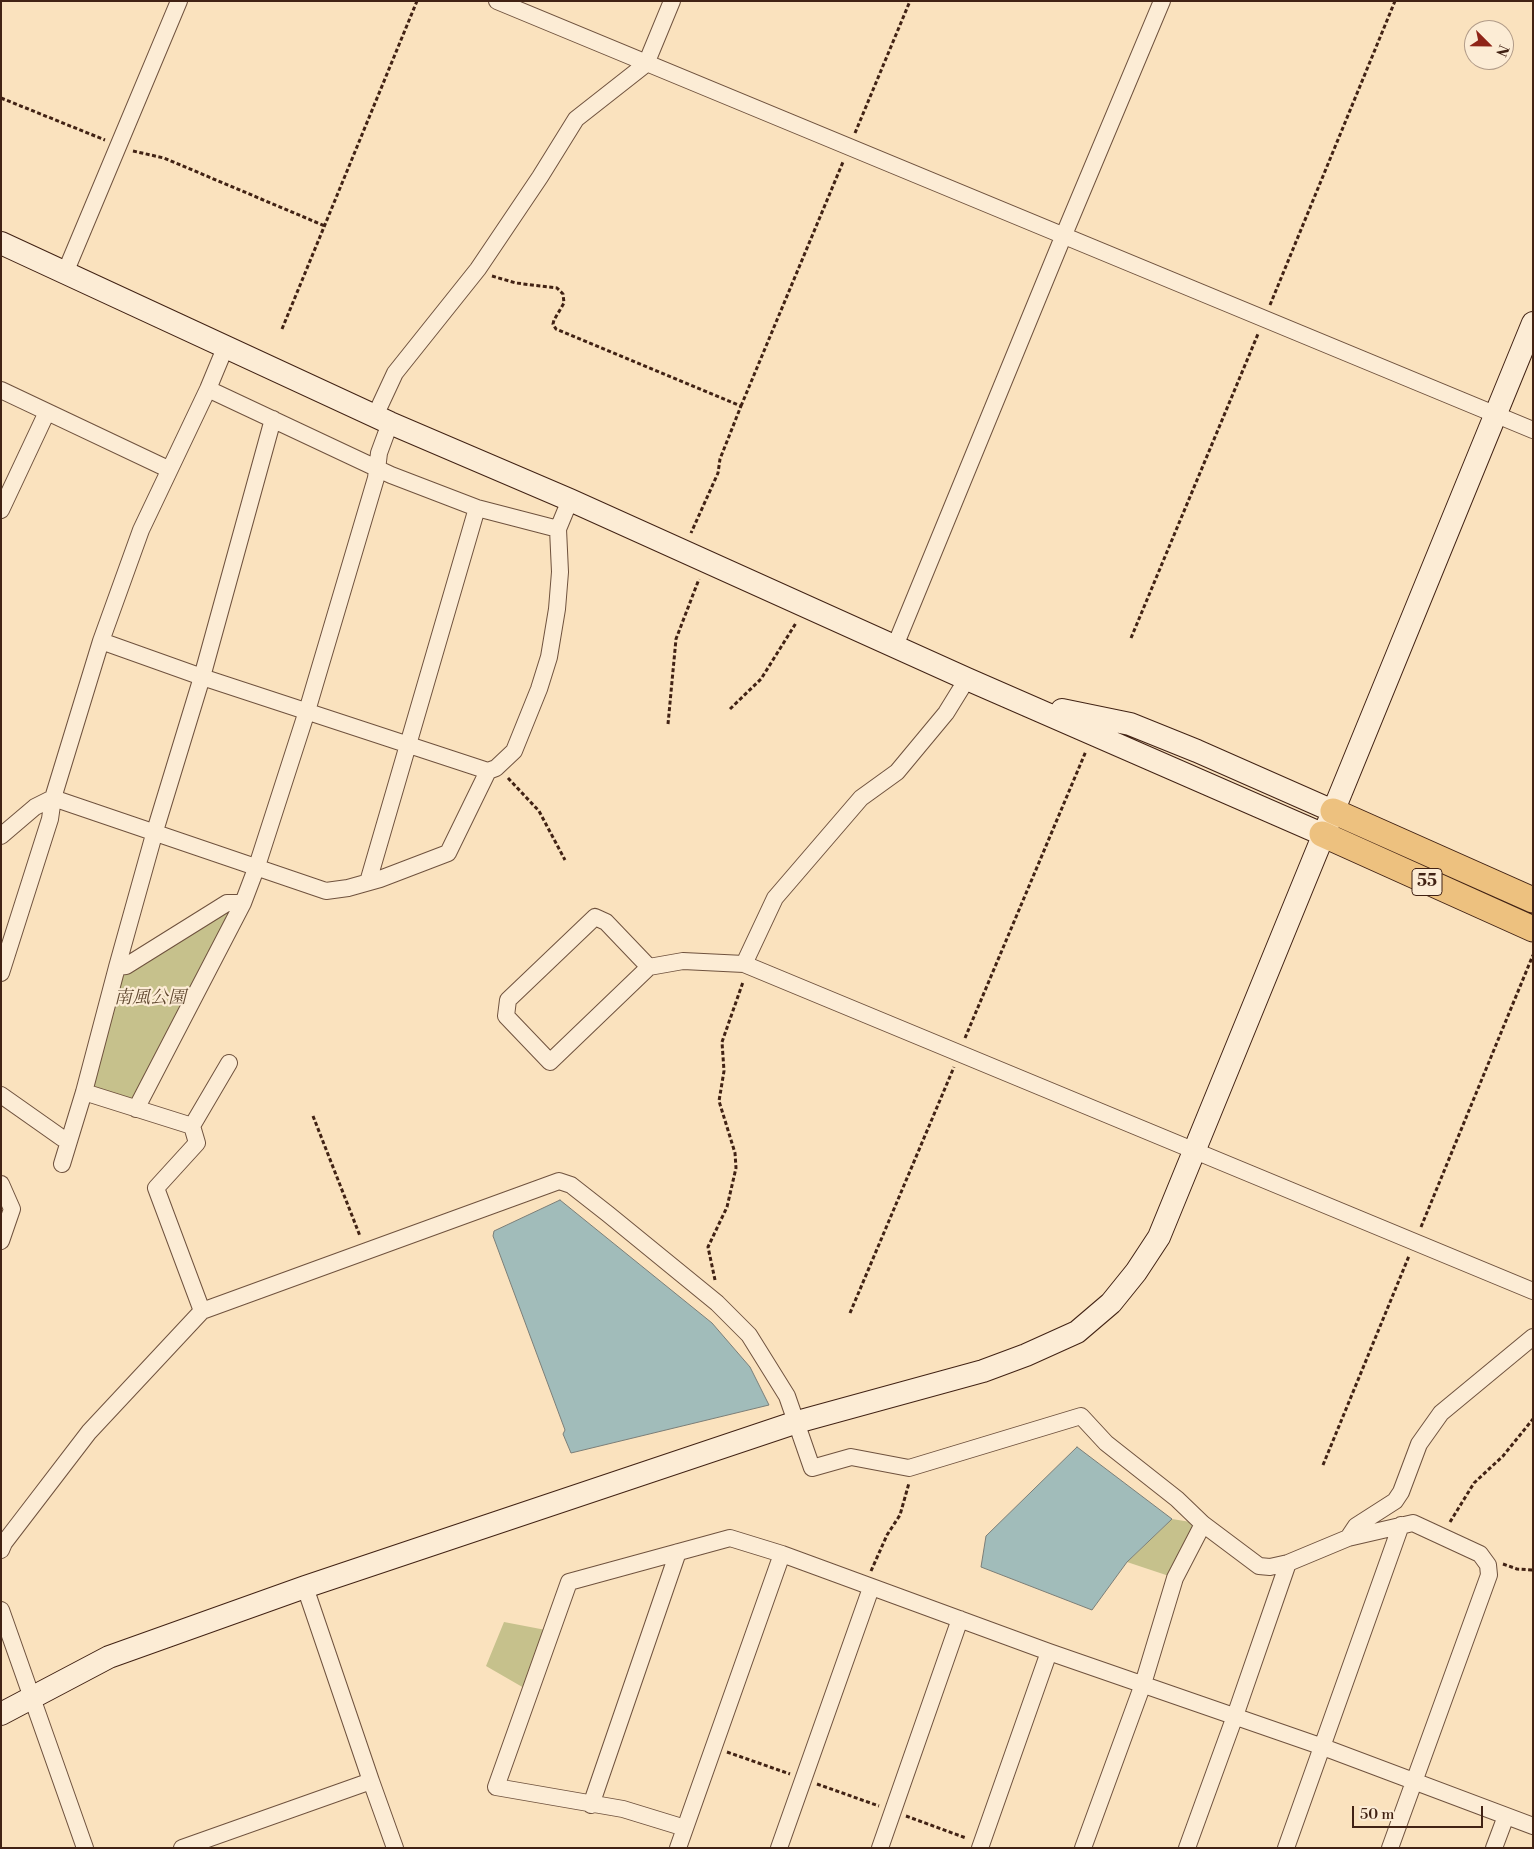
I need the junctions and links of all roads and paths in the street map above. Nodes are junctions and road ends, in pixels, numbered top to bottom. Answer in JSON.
{"nodes":[{"id":1,"x":179,"y":1,"type":"edge"},
{"id":2,"x":417,"y":1,"type":"edge"},
{"id":3,"x":497,"y":1,"type":"edge"},
{"id":4,"x":672,"y":1,"type":"edge"},
{"id":5,"x":910,"y":1,"type":"edge"},
{"id":6,"x":1162,"y":1,"type":"edge"},
{"id":7,"x":646,"y":64,"type":"junction"},
{"id":8,"x":1,"y":98,"type":"edge"},
{"id":9,"x":118,"y":147,"type":"junction"},
{"id":10,"x":848,"y":148,"type":"junction"},
{"id":11,"x":325,"y":226,"type":"junction"},
{"id":12,"x":1062,"y":237,"type":"junction"},
{"id":13,"x":1,"y":243,"type":"edge"},
{"id":14,"x":478,"y":269,"type":"junction"},
{"id":15,"x":65,"y":273,"type":"junction"},
{"id":16,"x":1533,"y":323,"type":"edge"},
{"id":17,"x":282,"y":329,"type":"dead end"},
{"id":18,"x":225,"y":348,"type":"junction"},
{"id":19,"x":208,"y":389,"type":"junction"},
{"id":20,"x":1,"y":390,"type":"edge"},
{"id":21,"x":741,"y":406,"type":"junction"},
{"id":22,"x":47,"y":412,"type":"junction"},
{"id":23,"x":1495,"y":414,"type":"junction"},
{"id":24,"x":273,"y":419,"type":"junction"},
{"id":25,"x":382,"y":420,"type":"junction"},
{"id":26,"x":1533,"y":430,"type":"edge"},
{"id":27,"x":376,"y":466,"type":"junction"},
{"id":28,"x":168,"y":469,"type":"junction"},
{"id":29,"x":570,"y":500,"type":"junction"},
{"id":30,"x":477,"y":508,"type":"junction"},
{"id":31,"x":1,"y":510,"type":"edge"},
{"id":32,"x":558,"y":529,"type":"junction"},
{"id":33,"x":683,"y":551,"type":"junction"},
{"id":34,"x":706,"y":561,"type":"junction"},
{"id":35,"x":806,"y":606,"type":"junction"},
{"id":36,"x":101,"y":641,"type":"junction"},
{"id":37,"x":895,"y":646,"type":"junction"},
{"id":38,"x":202,"y":677,"type":"junction"},
{"id":39,"x":975,"y":683,"type":"junction"},
{"id":40,"x":730,"y":708,"type":"dead end"},
{"id":41,"x":307,"y":711,"type":"junction"},
{"id":42,"x":668,"y":724,"type":"dead end"},
{"id":43,"x":1093,"y":734,"type":"junction"},
{"id":44,"x":407,"y":744,"type":"junction"},
{"id":45,"x":492,"y":769,"type":"junction"},
{"id":46,"x":53,"y":798,"type":"junction"},
{"id":47,"x":1332,"y":811,"type":"junction"},
{"id":48,"x":155,"y":831,"type":"junction"},
{"id":49,"x":1322,"y":834,"type":"junction"},
{"id":50,"x":1,"y":836,"type":"edge"},
{"id":51,"x":565,"y":860,"type":"dead end"},
{"id":52,"x":257,"y":866,"type":"junction"},
{"id":53,"x":368,"y":882,"type":"junction"},
{"id":54,"x":1533,"y":900,"type":"edge"},
{"id":55,"x":243,"y":903,"type":"junction"},
{"id":56,"x":1533,"y":929,"type":"edge"},
{"id":57,"x":1533,"y":955,"type":"edge"},
{"id":58,"x":744,"y":964,"type":"junction"},
{"id":59,"x":649,"y":966,"type":"junction"},
{"id":60,"x":116,"y":967,"type":"junction"},
{"id":61,"x":1,"y":973,"type":"edge"},
{"id":62,"x":960,"y":1052,"type":"junction"},
{"id":63,"x":230,"y":1063,"type":"dead end"},
{"id":64,"x":84,"y":1092,"type":"junction"},
{"id":65,"x":1,"y":1095,"type":"edge"},
{"id":66,"x":136,"y":1109,"type":"junction"},
{"id":67,"x":313,"y":1116,"type":"dead end"},
{"id":68,"x":192,"y":1126,"type":"junction"},
{"id":69,"x":69,"y":1140,"type":"junction"},
{"id":70,"x":1196,"y":1150,"type":"junction"},
{"id":71,"x":62,"y":1164,"type":"dead end"},
{"id":72,"x":1,"y":1184,"type":"edge"},
{"id":73,"x":1,"y":1241,"type":"edge"},
{"id":74,"x":1415,"y":1241,"type":"junction"},
{"id":75,"x":366,"y":1251,"type":"junction"},
{"id":76,"x":1533,"y":1291,"type":"edge"},
{"id":77,"x":717,"y":1303,"type":"junction"},
{"id":78,"x":202,"y":1311,"type":"junction"},
{"id":79,"x":850,"y":1313,"type":"dead end"},
{"id":80,"x":1533,"y":1337,"type":"edge"},
{"id":81,"x":1533,"y":1419,"type":"edge"},
{"id":82,"x":797,"y":1422,"type":"junction"},
{"id":83,"x":1323,"y":1465,"type":"dead end"},
{"id":84,"x":909,"y":1468,"type":"junction"},
{"id":85,"x":1202,"y":1524,"type":"junction"},
{"id":86,"x":1401,"y":1525,"type":"junction"},
{"id":87,"x":1446,"y":1525,"type":"dead end"},
{"id":88,"x":1348,"y":1538,"type":"junction"},
{"id":89,"x":1,"y":1550,"type":"edge"},
{"id":90,"x":678,"y":1552,"type":"junction"},
{"id":91,"x":782,"y":1554,"type":"junction"},
{"id":92,"x":1288,"y":1564,"type":"junction"},
{"id":93,"x":1488,"y":1565,"type":"junction"},
{"id":94,"x":1533,"y":1570,"type":"edge"},
{"id":95,"x":305,"y":1587,"type":"junction"},
{"id":96,"x":868,"y":1587,"type":"junction"},
{"id":97,"x":1,"y":1610,"type":"edge"},
{"id":98,"x":960,"y":1619,"type":"junction"},
{"id":99,"x":1049,"y":1652,"type":"junction"},
{"id":100,"x":1143,"y":1684,"type":"junction"},
{"id":101,"x":32,"y":1697,"type":"junction"},
{"id":102,"x":1,"y":1714,"type":"edge"},
{"id":103,"x":1235,"y":1716,"type":"junction"},
{"id":104,"x":1323,"y":1746,"type":"junction"},
{"id":105,"x":713,"y":1747,"type":"junction"},
{"id":106,"x":803,"y":1779,"type":"junction"},
{"id":107,"x":371,"y":1782,"type":"junction"},
{"id":108,"x":1413,"y":1782,"type":"junction"},
{"id":109,"x":591,"y":1805,"type":"junction"},
{"id":110,"x":893,"y":1811,"type":"junction"},
{"id":111,"x":1506,"y":1816,"type":"junction"},
{"id":112,"x":1533,"y":1826,"type":"edge"},
{"id":113,"x":685,"y":1828,"type":"junction"},
{"id":114,"x":981,"y":1846,"type":"edge"},
{"id":115,"x":85,"y":1848,"type":"edge"},
{"id":116,"x":182,"y":1848,"type":"edge"},
{"id":117,"x":395,"y":1848,"type":"edge"},
{"id":118,"x":678,"y":1848,"type":"edge"},
{"id":119,"x":779,"y":1848,"type":"edge"},
{"id":120,"x":880,"y":1848,"type":"edge"},
{"id":121,"x":1083,"y":1848,"type":"edge"},
{"id":122,"x":1186,"y":1848,"type":"edge"},
{"id":123,"x":1286,"y":1848,"type":"edge"},
{"id":124,"x":1390,"y":1848,"type":"edge"},
{"id":125,"x":1494,"y":1848,"type":"edge"}],
"edges":[{"from":1,"to":9,"type":"street"},
{"from":2,"to":11,"type":"path"},
{"from":3,"to":7,"type":"street"},
{"from":4,"to":7,"type":"street"},
{"from":5,"to":10,"type":"path"},
{"from":6,"to":12,"type":"street"},
{"from":7,"to":10,"type":"street"},
{"from":7,"to":14,"type":"street"},
{"from":8,"to":9,"type":"path"},
{"from":9,"to":11,"type":"path"},
{"from":9,"to":15,"type":"street"},
{"from":10,"to":12,"type":"street"},
{"from":10,"to":21,"type":"path"},
{"from":11,"to":17,"type":"path"},
{"from":12,"to":23,"type":"street"},
{"from":12,"to":37,"type":"street"},
{"from":13,"to":15,"type":"street"},
{"from":14,"to":21,"type":"path"},
{"from":14,"to":25,"type":"street"},
{"from":15,"to":18,"type":"street"},
{"from":16,"to":23,"type":"street"},
{"from":18,"to":19,"type":"street"},
{"from":18,"to":25,"type":"street"},
{"from":19,"to":24,"type":"street"},
{"from":19,"to":28,"type":"street"},
{"from":20,"to":22,"type":"street"},
{"from":21,"to":33,"type":"path"},
{"from":22,"to":28,"type":"street"},
{"from":22,"to":31,"type":"street"},
{"from":23,"to":26,"type":"street"},
{"from":23,"to":47,"type":"street"},
{"from":24,"to":27,"type":"street"},
{"from":24,"to":38,"type":"street"},
{"from":25,"to":27,"type":"street"},
{"from":25,"to":29,"type":"street"},
{"from":27,"to":30,"type":"street"},
{"from":27,"to":41,"type":"street"},
{"from":28,"to":36,"type":"street"},
{"from":29,"to":32,"type":"street"},
{"from":29,"to":33,"type":"street"},
{"from":30,"to":32,"type":"street"},
{"from":30,"to":44,"type":"street"},
{"from":32,"to":45,"type":"street"},
{"from":33,"to":34,"type":"street"},
{"from":34,"to":35,"type":"street"},
{"from":34,"to":42,"type":"path"},
{"from":35,"to":37,"type":"street"},
{"from":35,"to":40,"type":"path"},
{"from":36,"to":38,"type":"street"},
{"from":36,"to":46,"type":"street"},
{"from":37,"to":39,"type":"street"},
{"from":38,"to":41,"type":"street"},
{"from":38,"to":48,"type":"street"},
{"from":39,"to":43,"type":"street"},
{"from":39,"to":47,"type":"street"},
{"from":39,"to":58,"type":"street"},
{"from":41,"to":44,"type":"street"},
{"from":41,"to":52,"type":"street"},
{"from":43,"to":49,"type":"street"},
{"from":43,"to":62,"type":"path"},
{"from":44,"to":45,"type":"street"},
{"from":44,"to":53,"type":"street"},
{"from":45,"to":51,"type":"path"},
{"from":45,"to":53,"type":"street"},
{"from":46,"to":48,"type":"street"},
{"from":46,"to":50,"type":"street"},
{"from":46,"to":61,"type":"street"},
{"from":47,"to":49,"type":"street"},
{"from":47,"to":54,"type":"main road","number":"55"},
{"from":48,"to":52,"type":"street"},
{"from":48,"to":60,"type":"street"},
{"from":49,"to":56,"type":"main road","number":"55"},
{"from":49,"to":70,"type":"street"},
{"from":52,"to":53,"type":"street"},
{"from":52,"to":55,"type":"street"},
{"from":55,"to":60,"type":"street"},
{"from":55,"to":66,"type":"street"},
{"from":57,"to":74,"type":"path"},
{"from":58,"to":59,"type":"street"},
{"from":58,"to":62,"type":"street"},
{"from":58,"to":77,"type":"path"},
{"from":59,"to":59,"type":"street"},
{"from":60,"to":64,"type":"street"},
{"from":62,"to":70,"type":"street"},
{"from":62,"to":79,"type":"path"},
{"from":63,"to":68,"type":"street"},
{"from":64,"to":66,"type":"street"},
{"from":64,"to":69,"type":"street"},
{"from":65,"to":69,"type":"street"},
{"from":66,"to":68,"type":"street"},
{"from":67,"to":75,"type":"path"},
{"from":68,"to":78,"type":"street"},
{"from":69,"to":71,"type":"street"},
{"from":70,"to":74,"type":"street"},
{"from":70,"to":82,"type":"street"},
{"from":72,"to":73,"type":"street"},
{"from":74,"to":76,"type":"street"},
{"from":74,"to":83,"type":"path"},
{"from":75,"to":77,"type":"street"},
{"from":75,"to":78,"type":"street"},
{"from":77,"to":82,"type":"street"},
{"from":78,"to":89,"type":"street"},
{"from":80,"to":88,"type":"street"},
{"from":81,"to":87,"type":"path"},
{"from":82,"to":84,"type":"street"},
{"from":82,"to":95,"type":"street"},
{"from":84,"to":85,"type":"street"},
{"from":84,"to":96,"type":"path"},
{"from":85,"to":92,"type":"street"},
{"from":85,"to":100,"type":"street"},
{"from":86,"to":88,"type":"street"},
{"from":86,"to":93,"type":"street"},
{"from":86,"to":104,"type":"street"},
{"from":88,"to":92,"type":"street"},
{"from":90,"to":91,"type":"street"},
{"from":90,"to":109,"type":"street"},
{"from":90,"to":109,"type":"street"},
{"from":91,"to":96,"type":"street"},
{"from":91,"to":105,"type":"street"},
{"from":92,"to":103,"type":"street"},
{"from":93,"to":94,"type":"path"},
{"from":93,"to":108,"type":"street"},
{"from":95,"to":101,"type":"street"},
{"from":95,"to":107,"type":"street"},
{"from":96,"to":98,"type":"street"},
{"from":96,"to":106,"type":"street"},
{"from":97,"to":101,"type":"street"},
{"from":98,"to":99,"type":"street"},
{"from":98,"to":110,"type":"street"},
{"from":99,"to":100,"type":"street"},
{"from":99,"to":114,"type":"street"},
{"from":100,"to":103,"type":"street"},
{"from":100,"to":121,"type":"street"},
{"from":101,"to":102,"type":"street"},
{"from":101,"to":115,"type":"street"},
{"from":103,"to":104,"type":"street"},
{"from":103,"to":122,"type":"street"},
{"from":104,"to":108,"type":"street"},
{"from":104,"to":123,"type":"street"},
{"from":105,"to":106,"type":"path"},
{"from":105,"to":113,"type":"street"},
{"from":106,"to":110,"type":"path"},
{"from":106,"to":119,"type":"street"},
{"from":107,"to":116,"type":"street"},
{"from":107,"to":117,"type":"street"},
{"from":108,"to":111,"type":"street"},
{"from":108,"to":124,"type":"street"},
{"from":109,"to":113,"type":"street"},
{"from":110,"to":114,"type":"path"},
{"from":110,"to":120,"type":"street"},
{"from":111,"to":112,"type":"street"},
{"from":111,"to":125,"type":"street"},
{"from":113,"to":118,"type":"street"}]}
